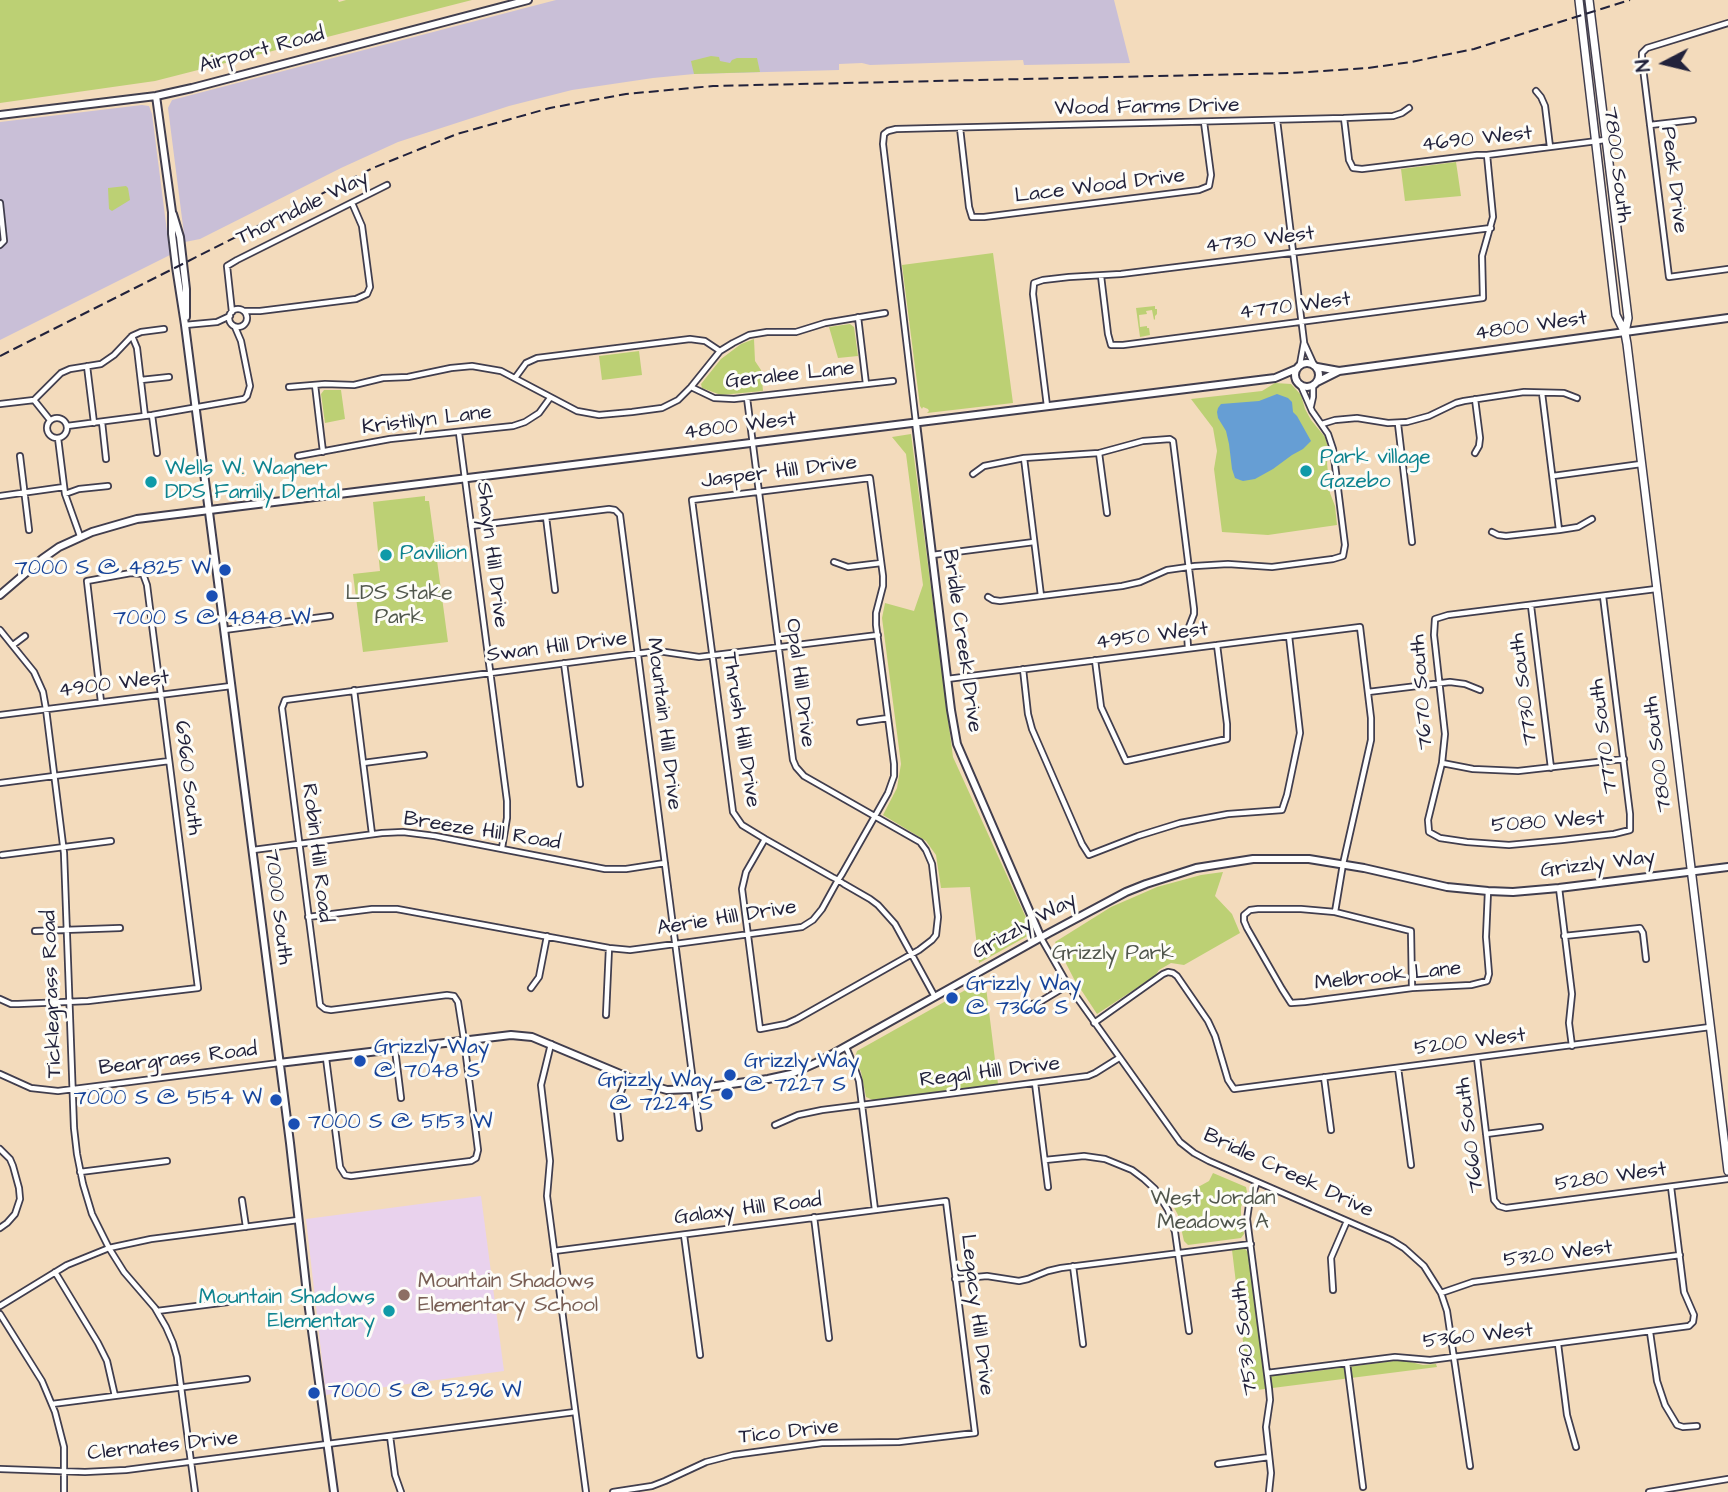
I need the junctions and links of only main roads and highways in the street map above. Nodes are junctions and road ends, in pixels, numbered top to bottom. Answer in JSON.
{"nodes":[{"id":1,"x":1579,"y":0,"type":"edge"},
{"id":2,"x":1589,"y":0,"type":"edge"},
{"id":3,"x":1625,"y":332,"type":"junction"},
{"id":4,"x":1728,"y":1171,"type":"edge"}],
"edges":[{"from":1,"to":3,"type":"main road","name":"7800 South"},
{"from":2,"to":3,"type":"main road","name":"7800 South"},
{"from":3,"to":4,"type":"main road","name":"7800 South"}]}
